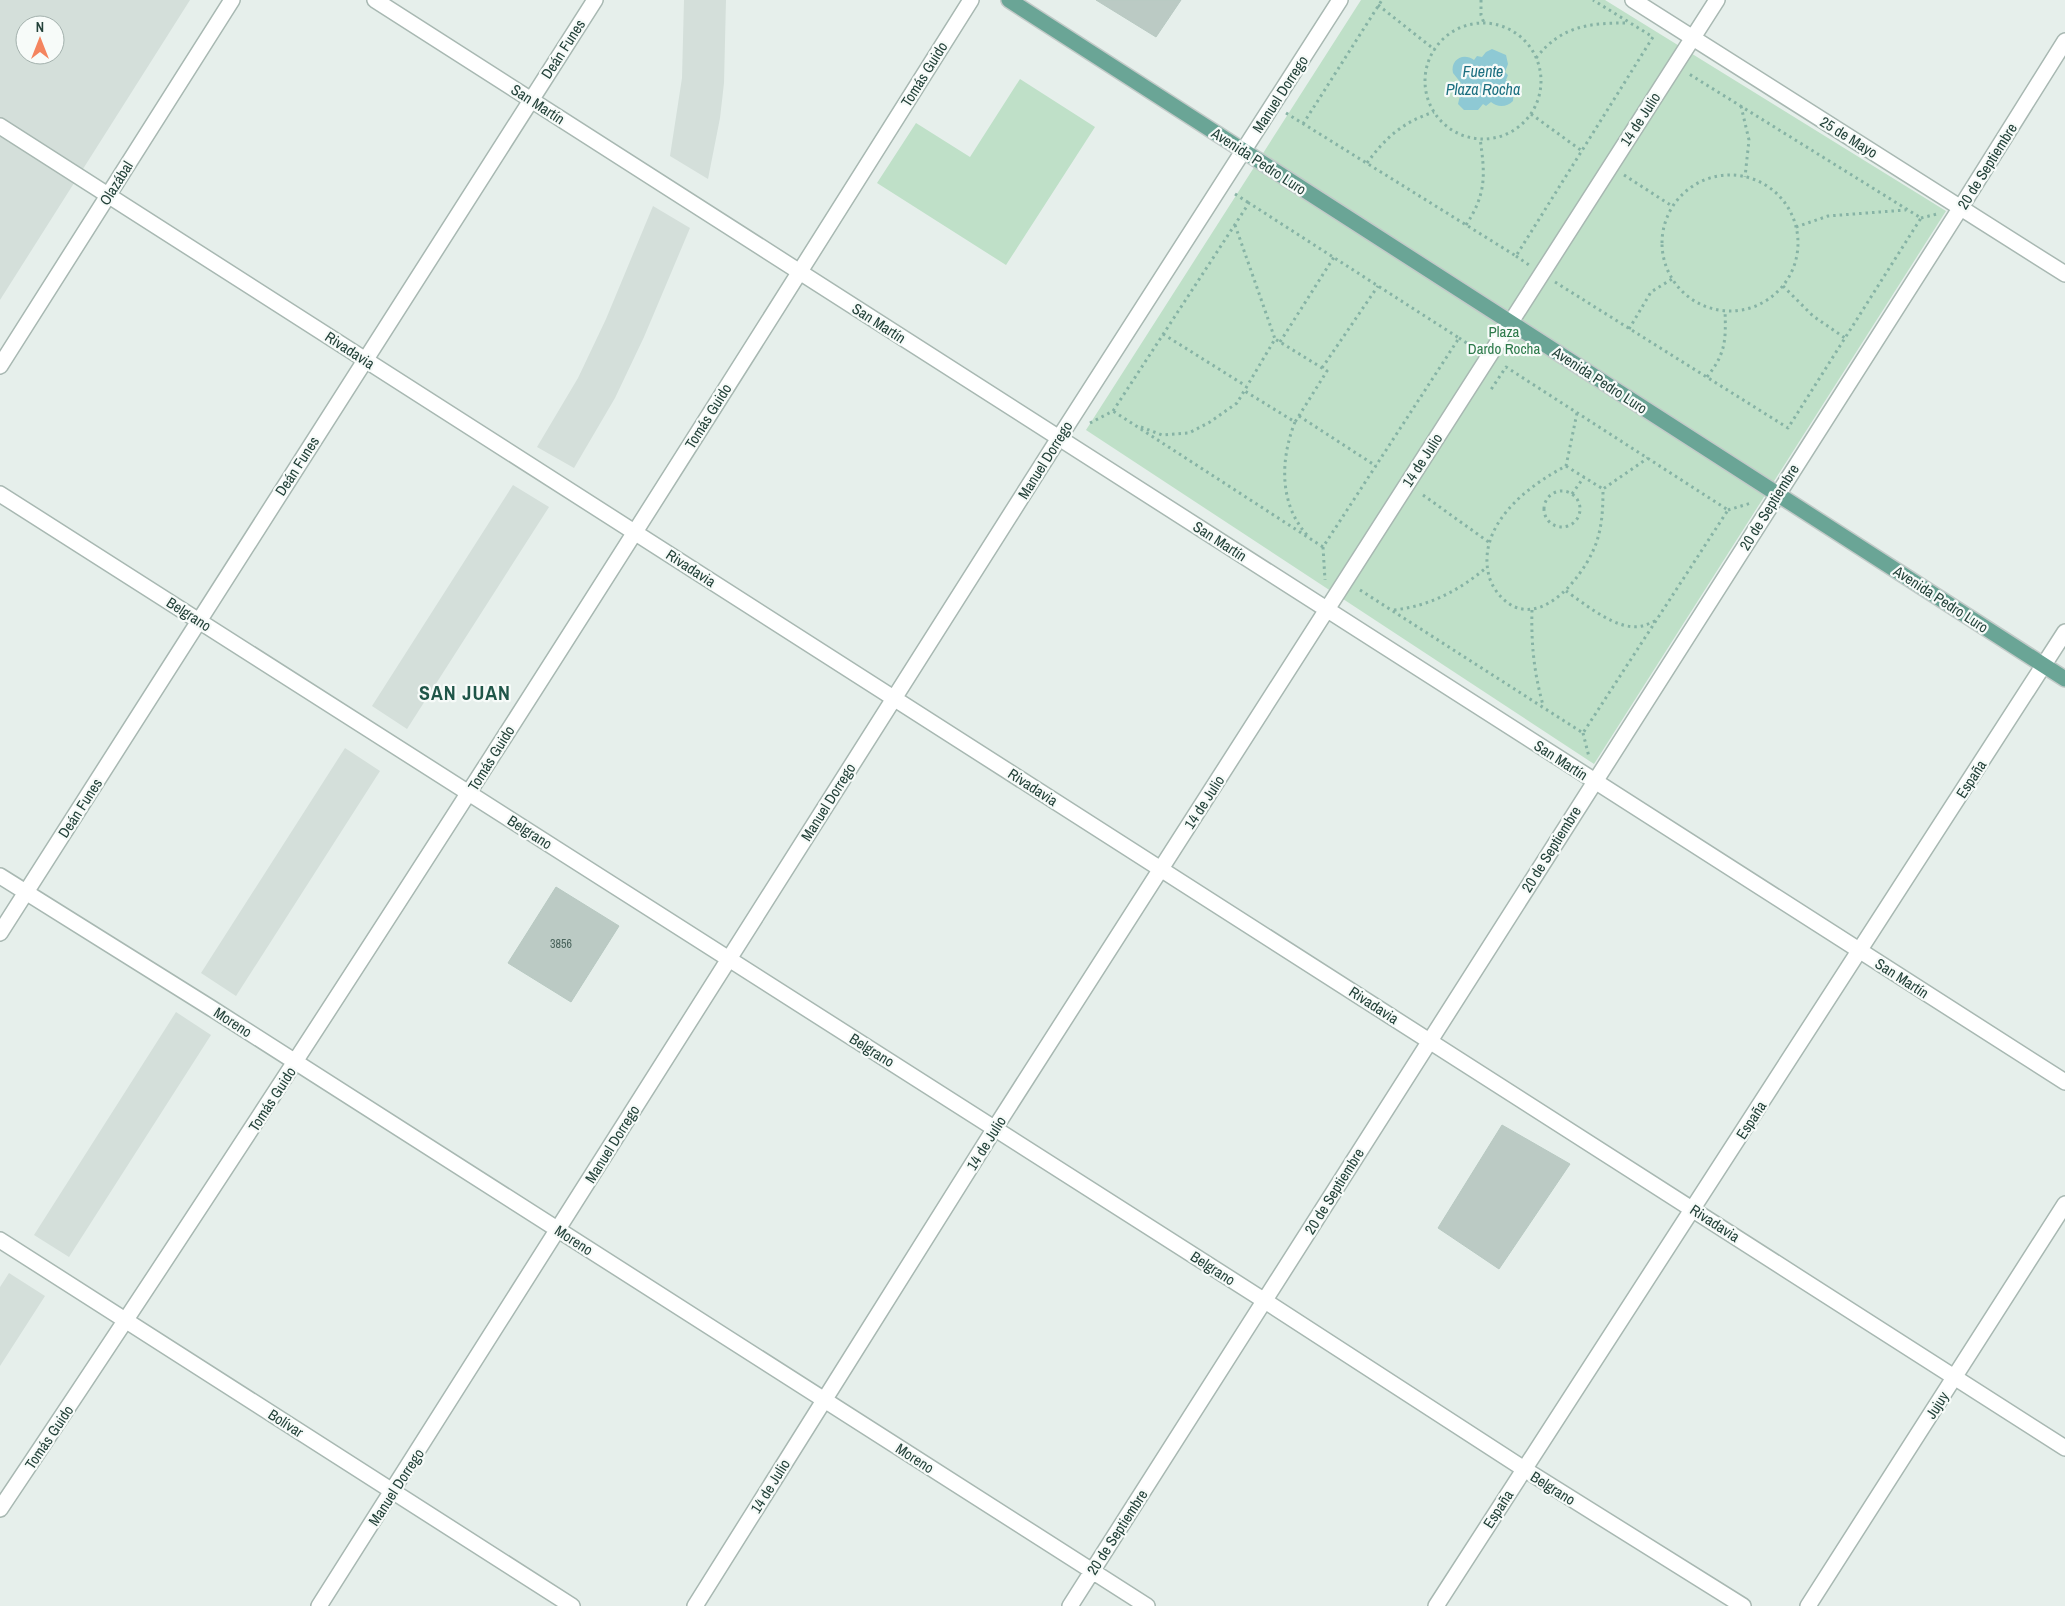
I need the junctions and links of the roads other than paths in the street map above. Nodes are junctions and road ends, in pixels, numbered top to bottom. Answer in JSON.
{"nodes":[{"id":1,"x":232,"y":0,"type":"edge"},
{"id":2,"x":376,"y":0,"type":"edge"},
{"id":3,"x":595,"y":0,"type":"edge"},
{"id":4,"x":971,"y":0,"type":"edge"},
{"id":5,"x":1009,"y":0,"type":"edge"},
{"id":6,"x":1340,"y":0,"type":"edge"},
{"id":7,"x":1633,"y":0,"type":"edge"},
{"id":8,"x":1717,"y":0,"type":"edge"},
{"id":9,"x":1693,"y":38,"type":"junction"},
{"id":10,"x":2065,"y":41,"type":"edge"},
{"id":11,"x":531,"y":100,"type":"junction"},
{"id":12,"x":0,"y":126,"type":"edge"},
{"id":13,"x":1243,"y":151,"type":"junction"},
{"id":14,"x":108,"y":195,"type":"junction"},
{"id":15,"x":1961,"y":207,"type":"junction"},
{"id":16,"x":800,"y":272,"type":"junction"},
{"id":17,"x":2065,"y":274,"type":"edge"},
{"id":18,"x":1510,"y":322,"type":"junction"},
{"id":19,"x":365,"y":360,"type":"junction"},
{"id":20,"x":0,"y":366,"type":"edge"},
{"id":21,"x":1059,"y":438,"type":"junction"},
{"id":22,"x":0,"y":494,"type":"edge"},
{"id":23,"x":1777,"y":494,"type":"junction"},
{"id":24,"x":635,"y":532,"type":"junction"},
{"id":25,"x":1327,"y":609,"type":"junction"},
{"id":26,"x":199,"y":621,"type":"junction"},
{"id":27,"x":2065,"y":632,"type":"edge"},
{"id":28,"x":2044,"y":665,"type":"junction"},
{"id":29,"x":2065,"y":679,"type":"edge"},
{"id":30,"x":894,"y":698,"type":"junction"},
{"id":31,"x":1594,"y":781,"type":"junction"},
{"id":32,"x":469,"y":793,"type":"junction"},
{"id":33,"x":1161,"y":869,"type":"junction"},
{"id":34,"x":0,"y":876,"type":"edge"},
{"id":35,"x":26,"y":892,"type":"junction"},
{"id":36,"x":0,"y":933,"type":"edge"},
{"id":37,"x":1860,"y":951,"type":"junction"},
{"id":38,"x":728,"y":958,"type":"junction"},
{"id":39,"x":1429,"y":1040,"type":"junction"},
{"id":40,"x":296,"y":1062,"type":"junction"},
{"id":41,"x":2065,"y":1082,"type":"edge"},
{"id":42,"x":995,"y":1128,"type":"junction"},
{"id":43,"x":2065,"y":1204,"type":"edge"},
{"id":44,"x":1693,"y":1210,"type":"junction"},
{"id":45,"x":558,"y":1230,"type":"junction"},
{"id":46,"x":0,"y":1240,"type":"edge"},
{"id":47,"x":1265,"y":1301,"type":"junction"},
{"id":48,"x":126,"y":1321,"type":"junction"},
{"id":49,"x":1955,"y":1377,"type":"junction"},
{"id":50,"x":824,"y":1400,"type":"junction"},
{"id":51,"x":2065,"y":1448,"type":"edge"},
{"id":52,"x":1524,"y":1469,"type":"junction"},
{"id":53,"x":393,"y":1492,"type":"junction"},
{"id":54,"x":0,"y":1509,"type":"edge"},
{"id":55,"x":1092,"y":1571,"type":"junction"},
{"id":56,"x":319,"y":1606,"type":"edge"},
{"id":57,"x":572,"y":1606,"type":"edge"},
{"id":58,"x":695,"y":1606,"type":"edge"},
{"id":59,"x":1070,"y":1606,"type":"edge"},
{"id":60,"x":1147,"y":1606,"type":"edge"},
{"id":61,"x":1436,"y":1606,"type":"edge"},
{"id":62,"x":1743,"y":1606,"type":"edge"},
{"id":63,"x":1808,"y":1606,"type":"edge"}],
"edges":[{"from":1,"to":14,"type":"street","name":"Olazábal"},
{"from":2,"to":11,"type":"street","name":"San Martín"},
{"from":3,"to":11,"type":"street","name":"Deán Funes"},
{"from":4,"to":16,"type":"street","name":"Tomás Guido"},
{"from":5,"to":13,"type":"main road","name":"Avenida Pedro Luro"},
{"from":6,"to":13,"type":"street","name":"Manuel Dorrego"},
{"from":7,"to":9,"type":"street","name":"25 de Mayo"},
{"from":8,"to":9,"type":"street","name":"14 de Julio"},
{"from":9,"to":15,"type":"street","name":"25 de Mayo"},
{"from":9,"to":18,"type":"street","name":"14 de Julio"},
{"from":10,"to":15,"type":"street","name":"20 de Septiembre"},
{"from":11,"to":16,"type":"street","name":"San Martín"},
{"from":11,"to":19,"type":"street","name":"Deán Funes"},
{"from":12,"to":14,"type":"street","name":"Rivadavia"},
{"from":13,"to":18,"type":"main road","name":"Avenida Pedro Luro"},
{"from":13,"to":21,"type":"street","name":"Manuel Dorrego"},
{"from":14,"to":19,"type":"street","name":"Rivadavia"},
{"from":14,"to":20,"type":"street","name":"Olazábal"},
{"from":15,"to":17,"type":"street","name":"25 de Mayo"},
{"from":15,"to":23,"type":"street","name":"20 de Septiembre"},
{"from":16,"to":21,"type":"street","name":"San Martín"},
{"from":16,"to":24,"type":"street","name":"Tomás Guido"},
{"from":18,"to":23,"type":"main road","name":"Avenida Pedro Luro"},
{"from":18,"to":25,"type":"street","name":"14 de Julio"},
{"from":19,"to":24,"type":"street","name":"Rivadavia"},
{"from":19,"to":26,"type":"street","name":"Deán Funes"},
{"from":21,"to":25,"type":"street","name":"San Martín"},
{"from":21,"to":30,"type":"street","name":"Manuel Dorrego"},
{"from":22,"to":26,"type":"street","name":"Belgrano"},
{"from":23,"to":28,"type":"main road","name":"Avenida Pedro Luro"},
{"from":23,"to":31,"type":"street","name":"20 de Septiembre"},
{"from":24,"to":30,"type":"street","name":"Rivadavia"},
{"from":24,"to":32,"type":"street","name":"Tomás Guido"},
{"from":25,"to":31,"type":"street","name":"San Martín"},
{"from":25,"to":33,"type":"street","name":"14 de Julio"},
{"from":26,"to":32,"type":"street","name":"Belgrano"},
{"from":26,"to":35,"type":"street","name":"Deán Funes"},
{"from":27,"to":28,"type":"street","name":"España"},
{"from":28,"to":29,"type":"main road","name":"Avenida Pedro Luro"},
{"from":28,"to":37,"type":"street","name":"España"},
{"from":30,"to":33,"type":"street","name":"Rivadavia"},
{"from":30,"to":38,"type":"street","name":"Manuel Dorrego"},
{"from":31,"to":37,"type":"street","name":"San Martín"},
{"from":31,"to":39,"type":"street","name":"20 de Septiembre"},
{"from":32,"to":38,"type":"street","name":"Belgrano"},
{"from":32,"to":40,"type":"street","name":"Tomás Guido"},
{"from":33,"to":39,"type":"street","name":"Rivadavia"},
{"from":33,"to":42,"type":"street","name":"14 de Julio"},
{"from":34,"to":35,"type":"street","name":"Moreno"},
{"from":35,"to":36,"type":"street","name":"Deán Funes"},
{"from":35,"to":40,"type":"street","name":"Moreno"},
{"from":37,"to":41,"type":"street","name":"San Martín"},
{"from":37,"to":44,"type":"street","name":"España"},
{"from":38,"to":42,"type":"street","name":"Belgrano"},
{"from":38,"to":45,"type":"street","name":"Manuel Dorrego"},
{"from":39,"to":44,"type":"street","name":"Rivadavia"},
{"from":39,"to":47,"type":"street","name":"20 de Septiembre"},
{"from":40,"to":45,"type":"street","name":"Moreno"},
{"from":40,"to":48,"type":"street","name":"Tomás Guido"},
{"from":42,"to":47,"type":"street","name":"Belgrano"},
{"from":42,"to":50,"type":"street","name":"14 de Julio"},
{"from":43,"to":49,"type":"street","name":"Jujuy"},
{"from":44,"to":49,"type":"street","name":"Rivadavia"},
{"from":44,"to":52,"type":"street","name":"España"},
{"from":45,"to":50,"type":"street","name":"Moreno"},
{"from":45,"to":53,"type":"street","name":"Manuel Dorrego"},
{"from":46,"to":48,"type":"street","name":"Bolívar"},
{"from":47,"to":52,"type":"street","name":"Belgrano"},
{"from":47,"to":55,"type":"street","name":"20 de Septiembre"},
{"from":48,"to":53,"type":"street","name":"Bolívar"},
{"from":48,"to":54,"type":"street","name":"Tomás Guido"},
{"from":49,"to":51,"type":"street","name":"Rivadavia"},
{"from":49,"to":63,"type":"street","name":"Jujuy"},
{"from":50,"to":55,"type":"street","name":"Moreno"},
{"from":50,"to":58,"type":"street","name":"14 de Julio"},
{"from":52,"to":61,"type":"street","name":"España"},
{"from":52,"to":62,"type":"street","name":"Belgrano"},
{"from":53,"to":56,"type":"street","name":"Manuel Dorrego"},
{"from":53,"to":57,"type":"street","name":"Bolívar"},
{"from":55,"to":59,"type":"street","name":"20 de Septiembre"},
{"from":55,"to":60,"type":"street","name":"Moreno"}]}
